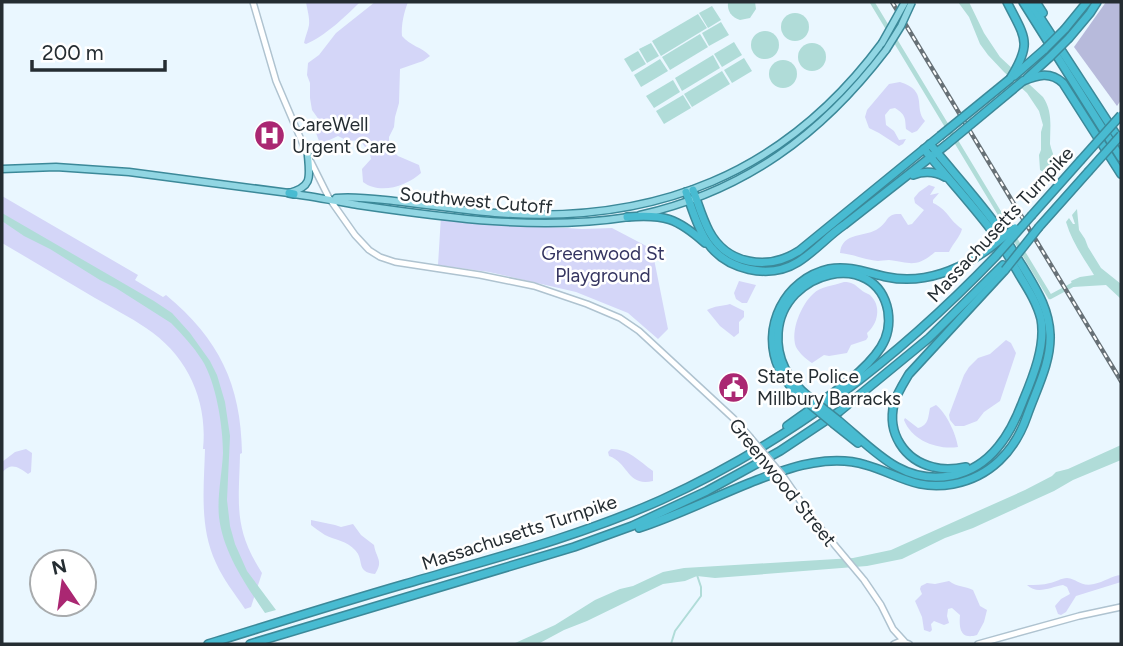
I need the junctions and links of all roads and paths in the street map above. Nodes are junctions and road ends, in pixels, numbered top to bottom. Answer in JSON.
{"nodes":[{"id":1,"x":253,"y":2,"type":"edge"},
{"id":2,"x":905,"y":2,"type":"edge"},
{"id":3,"x":912,"y":2,"type":"edge"},
{"id":4,"x":1007,"y":2,"type":"edge"},
{"id":5,"x":1023,"y":2,"type":"edge"},
{"id":6,"x":1030,"y":2,"type":"edge"},
{"id":7,"x":1036,"y":2,"type":"edge"},
{"id":8,"x":1087,"y":2,"type":"edge"},
{"id":9,"x":1097,"y":2,"type":"edge"},
{"id":10,"x":884,"y":47,"type":"junction"},
{"id":11,"x":1069,"y":60,"type":"junction"},
{"id":12,"x":1021,"y":67,"type":"junction"},
{"id":13,"x":1031,"y":77,"type":"junction"},
{"id":14,"x":1121,"y":115,"type":"edge"},
{"id":15,"x":1121,"y":135,"type":"edge"},
{"id":16,"x":1121,"y":142,"type":"edge"},
{"id":17,"x":927,"y":146,"type":"junction"},
{"id":18,"x":934,"y":155,"type":"junction"},
{"id":19,"x":308,"y":156,"type":"junction"},
{"id":20,"x":1121,"y":158,"type":"edge"},
{"id":21,"x":2,"y":169,"type":"edge"},
{"id":22,"x":1121,"y":174,"type":"edge"},
{"id":23,"x":903,"y":180,"type":"junction"},
{"id":24,"x":949,"y":180,"type":"junction"},
{"id":25,"x":291,"y":193,"type":"junction"},
{"id":26,"x":691,"y":195,"type":"junction"},
{"id":27,"x":329,"y":198,"type":"junction"},
{"id":28,"x":1032,"y":215,"type":"junction"},
{"id":29,"x":626,"y":217,"type":"junction"},
{"id":30,"x":713,"y":249,"type":"junction"},
{"id":31,"x":1004,"y":267,"type":"junction"},
{"id":32,"x":808,"y":400,"type":"junction"},
{"id":33,"x":837,"y":423,"type":"junction"},
{"id":34,"x":764,"y":446,"type":"junction"},
{"id":35,"x":983,"y":461,"type":"junction"},
{"id":36,"x":920,"y":483,"type":"junction"},
{"id":37,"x":598,"y":539,"type":"junction"},
{"id":38,"x":1121,"y":607,"type":"edge"},
{"id":39,"x":893,"y":629,"type":"junction"},
{"id":40,"x":907,"y":643,"type":"edge"},
{"id":41,"x":208,"y":644,"type":"edge"},
{"id":42,"x":250,"y":644,"type":"edge"},
{"id":43,"x":894,"y":644,"type":"edge"},
{"id":44,"x":978,"y":644,"type":"edge"}],
"edges":[{"from":1,"to":19,"type":"street","name":"Greenwood Street"},
{"from":2,"to":10,"type":"main road","name":"Southwest Cutoff","bridge":true},
{"from":3,"to":10,"type":"main road","name":"Southwest Cutoff","bridge":true},
{"from":4,"to":12,"type":"highway"},
{"from":5,"to":20,"type":"highway"},
{"from":6,"to":11,"type":"highway"},
{"from":7,"to":11,"type":"highway"},
{"from":8,"to":12,"type":"highway","bridge":true},
{"from":9,"to":13,"type":"highway","bridge":true},
{"from":10,"to":26,"type":"main road","name":"Southwest Cutoff"},
{"from":11,"to":16,"type":"highway"},
{"from":12,"to":17,"type":"highway","bridge":true},
{"from":13,"to":18,"type":"highway","bridge":true},
{"from":13,"to":22,"type":"highway"},
{"from":14,"to":28,"type":"highway","name":"Massachusetts Turnpike","bridge":true},
{"from":15,"to":31,"type":"highway","name":"Massachusetts Turnpike","bridge":true},
{"from":17,"to":18,"type":"highway"},
{"from":17,"to":26,"type":"highway"},
{"from":18,"to":23,"type":"highway"},
{"from":18,"to":24,"type":"highway"},
{"from":18,"to":36,"type":"highway"},
{"from":19,"to":25,"type":"main road"},
{"from":19,"to":27,"type":"street","name":"Greenwood Street"},
{"from":21,"to":25,"type":"main road","name":"Southwest Cutoff"},
{"from":23,"to":24,"type":"highway"},
{"from":23,"to":30,"type":"highway"},
{"from":24,"to":35,"type":"highway"},
{"from":25,"to":27,"type":"main road","name":"Southwest Cutoff"},
{"from":26,"to":27,"type":"main road","name":"Southwest Cutoff"},
{"from":26,"to":29,"type":"main road","name":"Southwest Cutoff"},
{"from":26,"to":30,"type":"highway"},
{"from":27,"to":29,"type":"main road","name":"Southwest Cutoff"},
{"from":27,"to":39,"type":"street","name":"Greenwood Street","bridge":true},
{"from":28,"to":32,"type":"highway","bridge":true},
{"from":28,"to":34,"type":"highway","name":"Massachusetts Turnpike","bridge":true},
{"from":29,"to":30,"type":"highway"},
{"from":31,"to":35,"type":"highway"},
{"from":31,"to":37,"type":"highway","name":"Massachusetts Turnpike"},
{"from":32,"to":33,"type":"highway","bridge":true},
{"from":32,"to":34,"type":"highway"},
{"from":33,"to":35,"type":"highway"},
{"from":33,"to":36,"type":"highway"},
{"from":34,"to":41,"type":"highway","name":"Massachusetts Turnpike"},
{"from":36,"to":37,"type":"highway"},
{"from":37,"to":42,"type":"highway","name":"Massachusetts Turnpike"},
{"from":38,"to":44,"type":"street"},
{"from":39,"to":40,"type":"street","name":"Greenwood Street"},
{"from":39,"to":43,"type":"street","name":"Greenwood Street"},
{"from":40,"to":43,"type":"street"}]}
